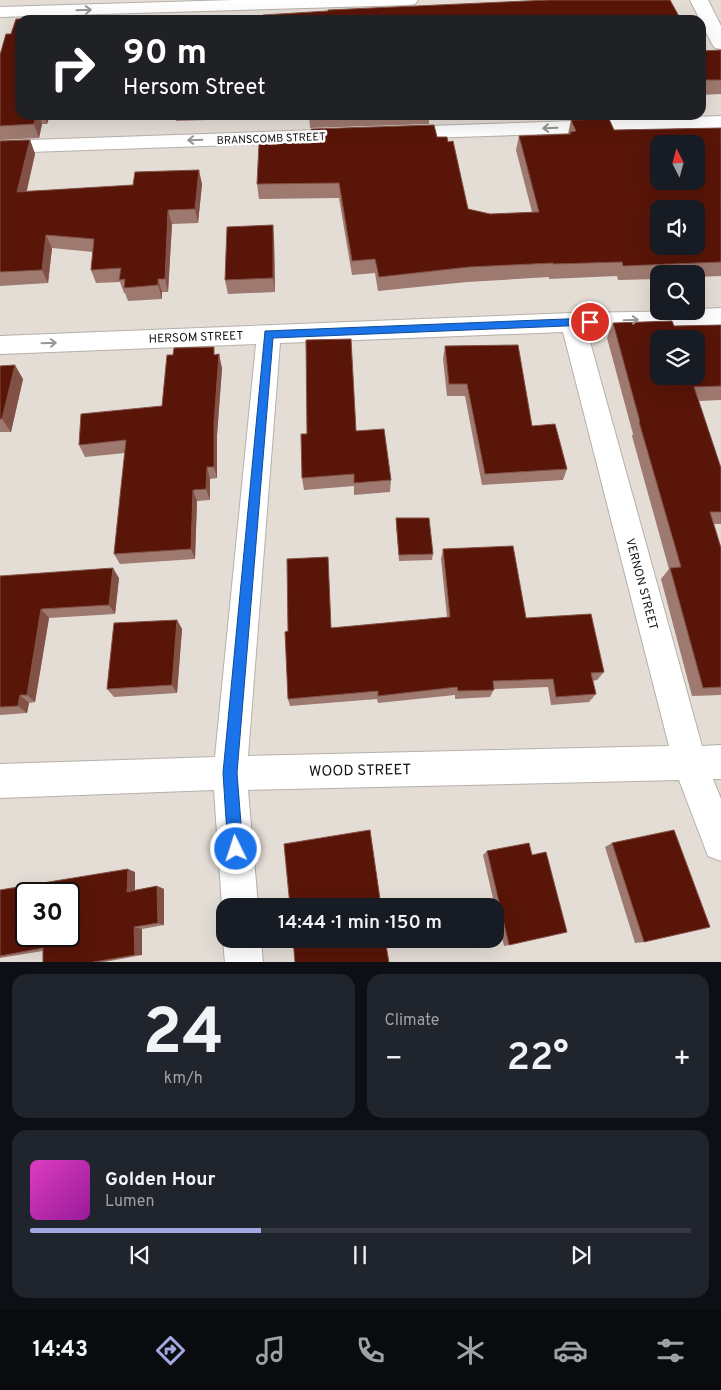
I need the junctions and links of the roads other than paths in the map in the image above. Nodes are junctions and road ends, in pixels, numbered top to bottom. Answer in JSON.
{"nodes":[{"id":1,"x":409,"y":0,"type":"edge"},
{"id":2,"x":698,"y":0,"type":"edge"},
{"id":3,"x":0,"y":12,"type":"edge"},
{"id":4,"x":706,"y":15,"type":"edge"},
{"id":5,"x":706,"y":15,"type":"edge"},
{"id":6,"x":721,"y":44,"type":"edge"},
{"id":7,"x":721,"y":122,"type":"edge"},
{"id":8,"x":0,"y":147,"type":"edge"},
{"id":9,"x":721,"y":316,"type":"edge"},
{"id":10,"x":572,"y":322,"type":"junction"},
{"id":11,"x":269,"y":334,"type":"junction"},
{"id":12,"x":0,"y":345,"type":"edge"},
{"id":13,"x":705,"y":763,"type":"edge"},
{"id":14,"x":230,"y":773,"type":"junction"},
{"id":15,"x":0,"y":781,"type":"edge"},
{"id":16,"x":721,"y":843,"type":"edge"},
{"id":17,"x":239,"y":898,"type":"edge"},
{"id":18,"x":243,"y":948,"type":"edge"},
{"id":19,"x":244,"y":962,"type":"edge"}],
"edges":[{"from":3,"to":1,"type":"street","one_way":true},
{"from":2,"to":5,"type":"street"},
{"from":4,"to":6,"type":"street"},
{"from":7,"to":8,"type":"street","name":"BRANSCOMB STREET","one_way":true},
{"from":10,"to":9,"type":"street","name":"HERSOM STREET","one_way":true},
{"from":10,"to":11,"type":"street","name":"HERSOM STREET"},
{"from":10,"to":13,"type":"street","name":"VERNON STREET"},
{"from":12,"to":11,"type":"street","name":"HERSOM STREET","one_way":true},
{"from":11,"to":14,"type":"street"},
{"from":13,"to":14,"type":"street","name":"WOOD STREET"},
{"from":13,"to":16,"type":"street","name":"VERNON STREET"},
{"from":14,"to":15,"type":"street","name":"WOOD STREET"},
{"from":14,"to":17,"type":"street"},
{"from":18,"to":19,"type":"street"}]}
